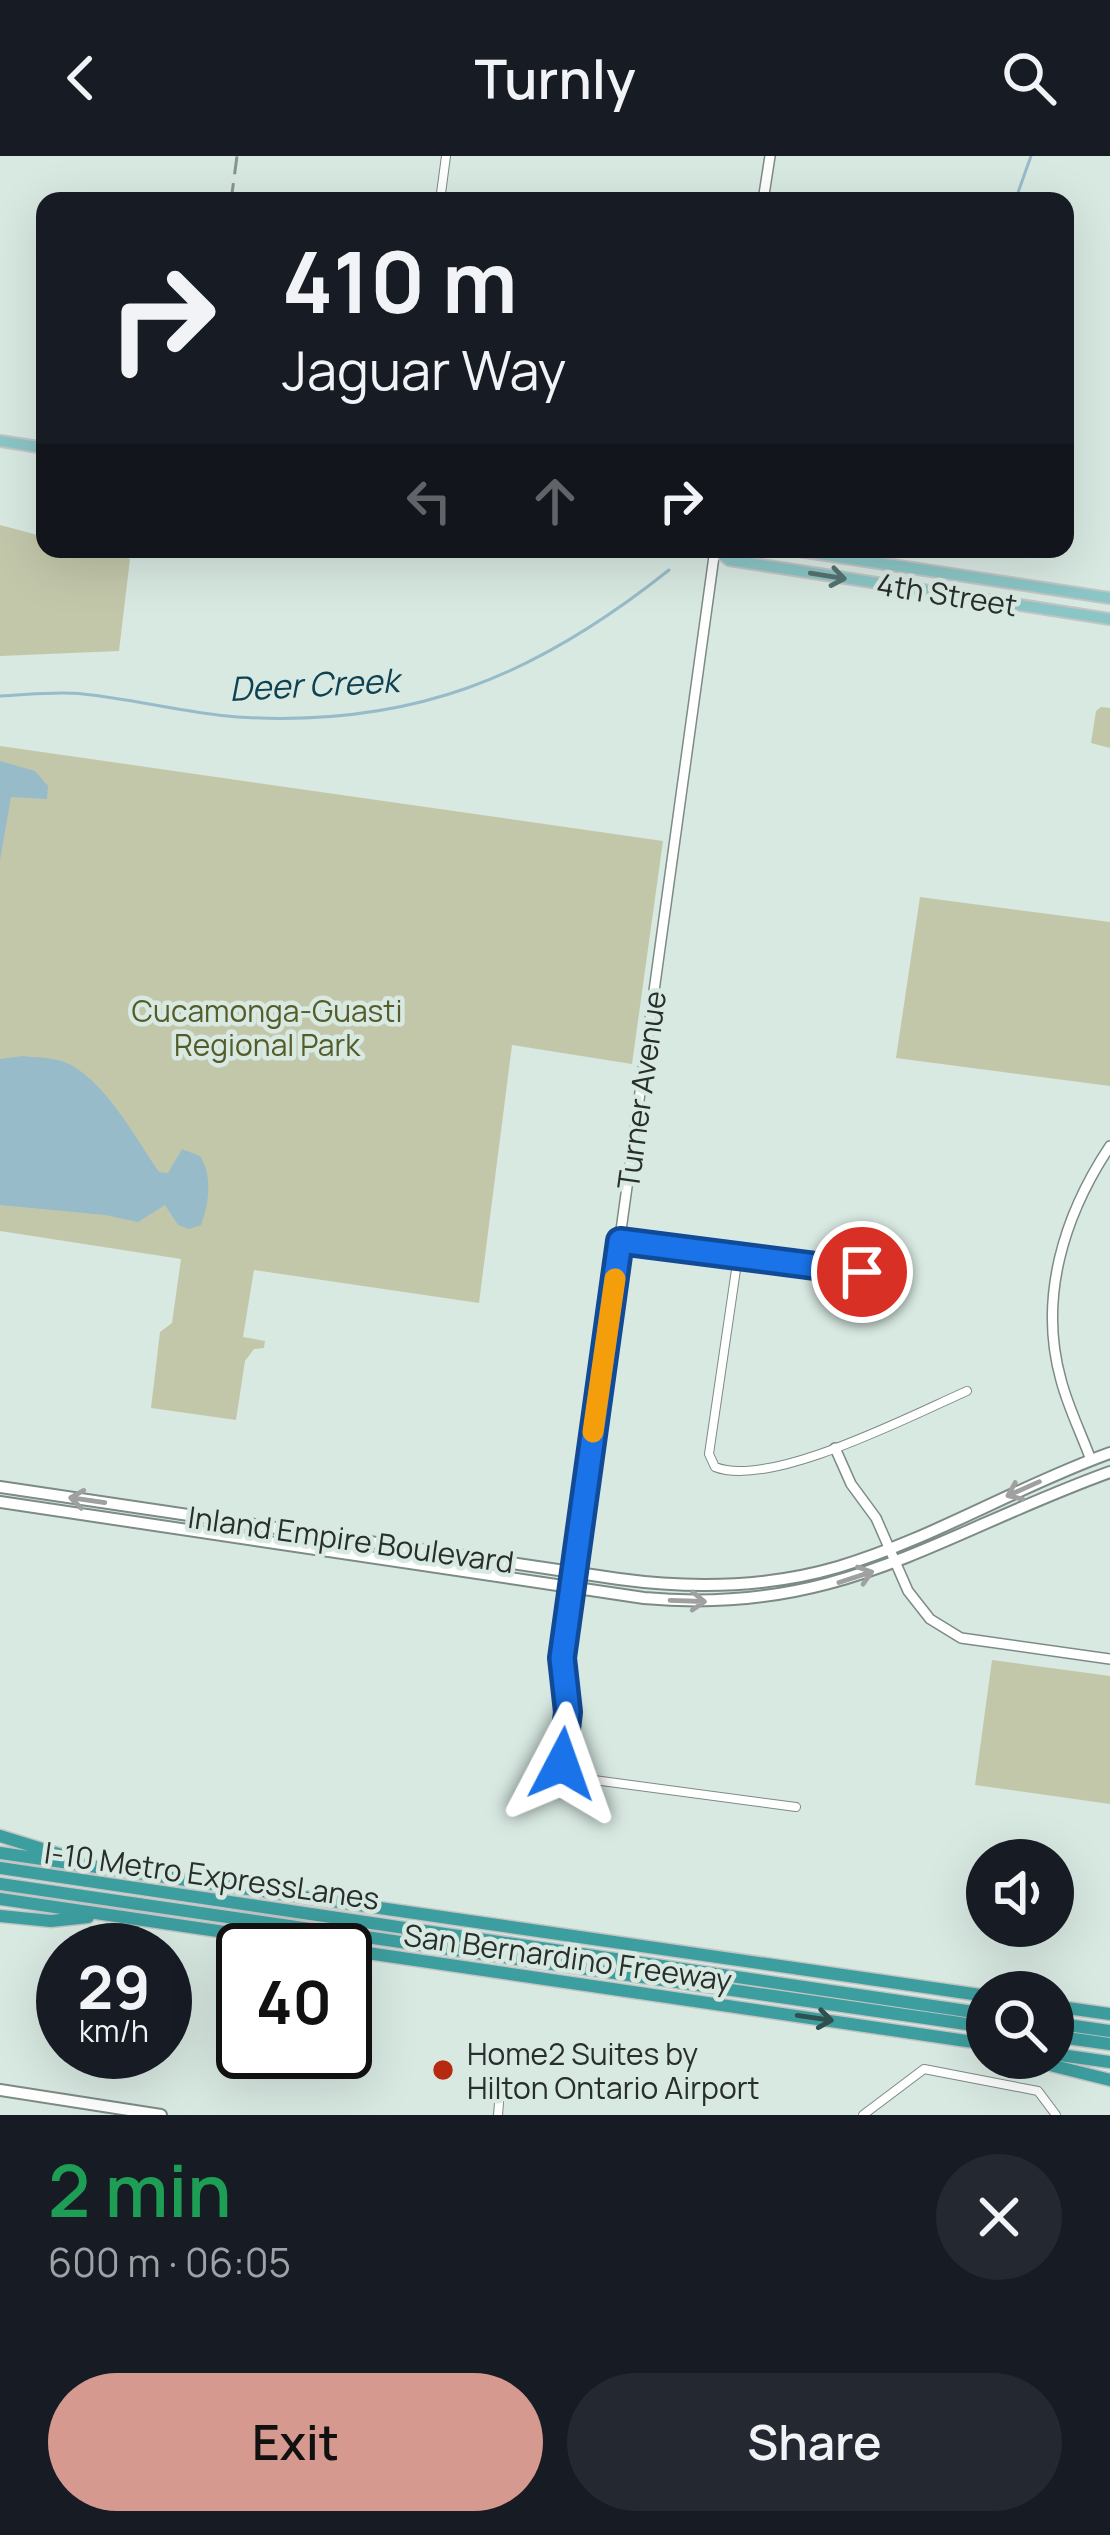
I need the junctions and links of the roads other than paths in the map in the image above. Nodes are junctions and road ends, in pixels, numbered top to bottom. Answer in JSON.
{"nodes":[{"id":1,"x":446,"y":156,"type":"edge"},
{"id":2,"x":770,"y":156,"type":"edge"},
{"id":3,"x":441,"y":192,"type":"edge"},
{"id":4,"x":765,"y":192,"type":"edge"},
{"id":5,"x":0,"y":441,"type":"edge"},
{"id":6,"x":36,"y":447,"type":"edge"},
{"id":7,"x":714,"y":558,"type":"edge"},
{"id":8,"x":726,"y":558,"type":"edge"},
{"id":9,"x":846,"y":558,"type":"edge"},
{"id":10,"x":1110,"y":598,"type":"edge"},
{"id":11,"x":1110,"y":619,"type":"edge"},
{"id":12,"x":1110,"y":1146,"type":"edge"},
{"id":13,"x":620,"y":1241,"type":"junction"},
{"id":14,"x":738,"y":1256,"type":"junction"},
{"id":15,"x":862,"y":1272,"type":"dead end"},
{"id":16,"x":967,"y":1391,"type":"dead end"},
{"id":17,"x":835,"y":1448,"type":"junction"},
{"id":18,"x":1110,"y":1453,"type":"edge"},
{"id":19,"x":1091,"y":1460,"type":"junction"},
{"id":20,"x":1104,"y":1475,"type":"edge"},
{"id":21,"x":0,"y":1487,"type":"edge"},
{"id":22,"x":0,"y":1502,"type":"edge"},
{"id":23,"x":889,"y":1548,"type":"junction"},
{"id":24,"x":896,"y":1564,"type":"junction"},
{"id":25,"x":574,"y":1573,"type":"junction"},
{"id":26,"x":572,"y":1588,"type":"junction"},
{"id":27,"x":1110,"y":1659,"type":"edge"},
{"id":28,"x":568,"y":1772,"type":"joint"},
{"id":29,"x":796,"y":1808,"type":"dead end"},
{"id":30,"x":0,"y":1836,"type":"edge"},
{"id":31,"x":0,"y":1853,"type":"edge"},
{"id":32,"x":0,"y":1868,"type":"edge"},
{"id":33,"x":97,"y":1868,"type":"junction"},
{"id":34,"x":0,"y":1884,"type":"edge"},
{"id":35,"x":0,"y":1899,"type":"edge"},
{"id":36,"x":110,"y":1915,"type":"junction"},
{"id":37,"x":0,"y":1916,"type":"edge"},
{"id":38,"x":966,"y":1993,"type":"edge"},
{"id":39,"x":1074,"y":2009,"type":"edge"},
{"id":40,"x":966,"y":2011,"type":"edge"},
{"id":41,"x":1110,"y":2012,"type":"edge"},
{"id":42,"x":966,"y":2024,"type":"edge"},
{"id":43,"x":1074,"y":2026,"type":"edge"},
{"id":44,"x":1110,"y":2031,"type":"edge"},
{"id":45,"x":1074,"y":2039,"type":"edge"},
{"id":46,"x":966,"y":2042,"type":"edge"},
{"id":47,"x":1110,"y":2044,"type":"edge"},
{"id":48,"x":1074,"y":2057,"type":"edge"},
{"id":49,"x":1110,"y":2062,"type":"edge"},
{"id":50,"x":1074,"y":2071,"type":"edge"},
{"id":51,"x":1110,"y":2080,"type":"edge"},
{"id":52,"x":0,"y":2090,"type":"edge"},
{"id":53,"x":499,"y":2103,"type":"dead end"},
{"id":54,"x":161,"y":2115,"type":"edge"},
{"id":55,"x":497,"y":2115,"type":"edge"},
{"id":56,"x":863,"y":2115,"type":"edge"},
{"id":57,"x":1056,"y":2115,"type":"edge"}],
"edges":[{"from":1,"to":3,"type":"street"},
{"from":2,"to":4,"type":"street"},
{"from":5,"to":6,"type":"main road"},
{"from":7,"to":13,"type":"street","name":"Turner Avenue"},
{"from":8,"to":11,"type":"main road","name":"4th Street","one_way":true},
{"from":9,"to":10,"type":"main road","name":"4th Street"},
{"from":12,"to":19,"type":"street"},
{"from":13,"to":14,"type":"street"},
{"from":13,"to":25,"type":"street","name":"Turner Avenue"},
{"from":14,"to":15,"type":"street"},
{"from":14,"to":17,"type":"street"},
{"from":16,"to":17,"type":"street"},
{"from":17,"to":23,"type":"street"},
{"from":18,"to":19,"type":"main road","name":"Inland Empire Boulevard"},
{"from":19,"to":20,"type":"main road"},
{"from":19,"to":23,"type":"main road","name":"Inland Empire Boulevard","one_way":true},
{"from":20,"to":24,"type":"main road","name":"Inland Empire Boulevard"},
{"from":25,"to":21,"type":"main road","name":"Inland Empire Boulevard","one_way":true},
{"from":22,"to":26,"type":"main road","name":"Inland Empire Boulevard"},
{"from":23,"to":24,"type":"street"},
{"from":23,"to":25,"type":"main road","name":"Inland Empire Boulevard"},
{"from":26,"to":24,"type":"main road","name":"Inland Empire Boulevard","one_way":true},
{"from":24,"to":27,"type":"street"},
{"from":25,"to":26,"type":"street","name":"Turner Avenue"},
{"from":26,"to":28,"type":"street","name":"Turner Avenue"},
{"from":28,"to":29,"type":"street"},
{"from":30,"to":33,"type":"highway"},
{"from":31,"to":33,"type":"highway","name":"San Bernardino Freeway"},
{"from":32,"to":40,"type":"highway","name":"I-10 Metro ExpressLanes"},
{"from":33,"to":38,"type":"highway","name":"San Bernardino Freeway"},
{"from":34,"to":42,"type":"highway","name":"I-10 Metro ExpressLanes"},
{"from":35,"to":36,"type":"highway","name":"San Bernardino Freeway"},
{"from":36,"to":37,"type":"highway"},
{"from":36,"to":46,"type":"highway","name":"San Bernardino Freeway","one_way":true},
{"from":39,"to":41,"type":"highway"},
{"from":43,"to":44,"type":"highway"},
{"from":45,"to":47,"type":"highway"},
{"from":48,"to":49,"type":"highway"},
{"from":50,"to":51,"type":"highway"},
{"from":52,"to":54,"type":"main road"},
{"from":53,"to":55,"type":"street"},
{"from":56,"to":57,"type":"street"}]}
